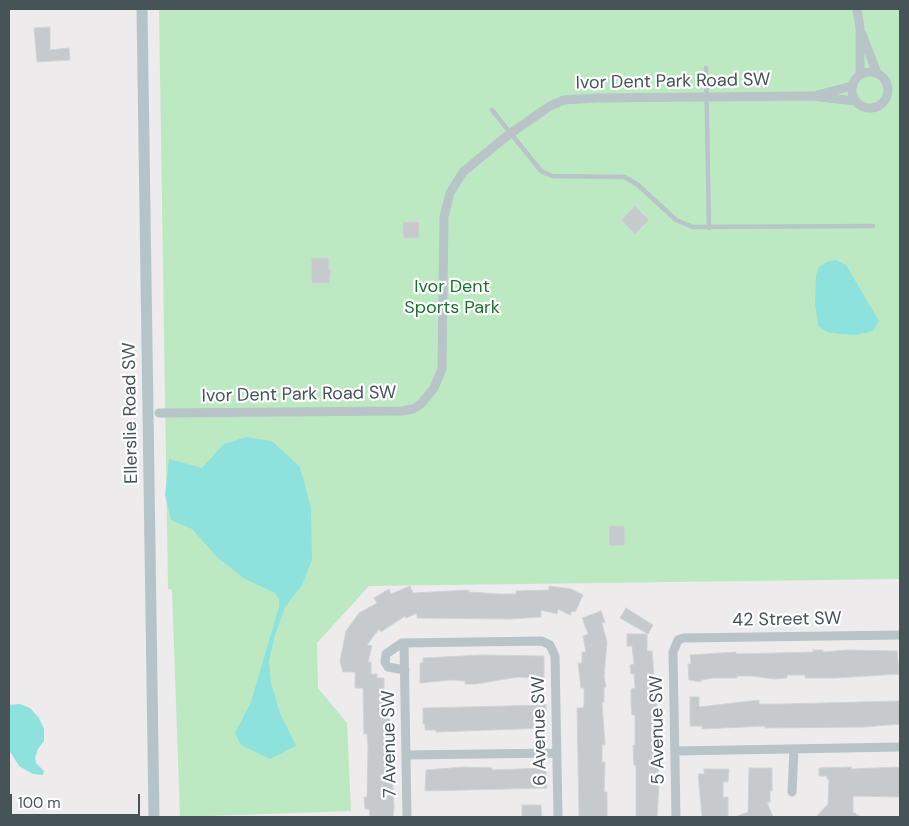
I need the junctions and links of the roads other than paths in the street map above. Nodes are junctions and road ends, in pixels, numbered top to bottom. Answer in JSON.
{"nodes":[{"id":1,"x":142,"y":9,"type":"edge"},
{"id":2,"x":857,"y":9,"type":"edge"},
{"id":3,"x":860,"y":28,"type":"junction"},
{"id":4,"x":706,"y":68,"type":"dead end"},
{"id":5,"x":877,"y":74,"type":"junction"},
{"id":6,"x":860,"y":75,"type":"junction"},
{"id":7,"x":852,"y":86,"type":"junction"},
{"id":8,"x":812,"y":96,"type":"junction"},
{"id":9,"x":706,"y":97,"type":"junction"},
{"id":10,"x":855,"y":101,"type":"junction"},
{"id":11,"x":492,"y":110,"type":"dead end"},
{"id":12,"x":510,"y":133,"type":"junction"},
{"id":13,"x":873,"y":226,"type":"dead end"},
{"id":14,"x":709,"y":228,"type":"junction"},
{"id":15,"x":159,"y":413,"type":"dead end"},
{"id":16,"x":900,"y":635,"type":"edge"},
{"id":17,"x":404,"y":643,"type":"junction"},
{"id":18,"x":676,"y":643,"type":"joint"},
{"id":19,"x":405,"y":670,"type":"junction"},
{"id":20,"x":900,"y":747,"type":"edge"},
{"id":21,"x":794,"y":749,"type":"junction"},
{"id":22,"x":675,"y":751,"type":"junction"},
{"id":23,"x":557,"y":753,"type":"junction"},
{"id":24,"x":406,"y":755,"type":"junction"},
{"id":25,"x":792,"y":792,"type":"dead end"},
{"id":26,"x":154,"y":817,"type":"edge"},
{"id":27,"x":407,"y":817,"type":"edge"},
{"id":28,"x":558,"y":817,"type":"edge"},
{"id":29,"x":676,"y":817,"type":"edge"}],
"edges":[{"from":1,"to":26,"type":"main road","name":"Ellerslie Road SW"},
{"from":2,"to":3,"type":"street"},
{"from":3,"to":5,"type":"street"},
{"from":3,"to":6,"type":"street"},
{"from":4,"to":9,"type":"lane"},
{"from":5,"to":6,"type":"street"},
{"from":5,"to":10,"type":"street"},
{"from":6,"to":7,"type":"street"},
{"from":7,"to":8,"type":"street","name":"Ivor Dent Park Road SW"},
{"from":7,"to":10,"type":"street"},
{"from":8,"to":9,"type":"street","name":"Ivor Dent Park Road SW"},
{"from":8,"to":10,"type":"street","name":"Ivor Dent Park Road SW"},
{"from":9,"to":12,"type":"street","name":"Ivor Dent Park Road SW"},
{"from":9,"to":14,"type":"lane"},
{"from":11,"to":12,"type":"lane"},
{"from":12,"to":14,"type":"lane"},
{"from":12,"to":15,"type":"street","name":"Ivor Dent Park Road SW"},
{"from":13,"to":14,"type":"lane"},
{"from":16,"to":18,"type":"street","name":"42 Street SW"},
{"from":17,"to":19,"type":"street","name":"7 Avenue SW"},
{"from":17,"to":19,"type":"street","name":"7 Avenue SW"},
{"from":17,"to":23,"type":"street","name":"6 Avenue SW"},
{"from":18,"to":22,"type":"street","name":"5 Avenue SW"},
{"from":19,"to":24,"type":"street","name":"7 Avenue SW"},
{"from":20,"to":21,"type":"street"},
{"from":21,"to":22,"type":"street"},
{"from":21,"to":25,"type":"street"},
{"from":22,"to":29,"type":"street","name":"5 Avenue SW"},
{"from":23,"to":24,"type":"street"},
{"from":23,"to":28,"type":"street","name":"6 Avenue SW"},
{"from":24,"to":27,"type":"street","name":"7 Avenue SW"}]}
